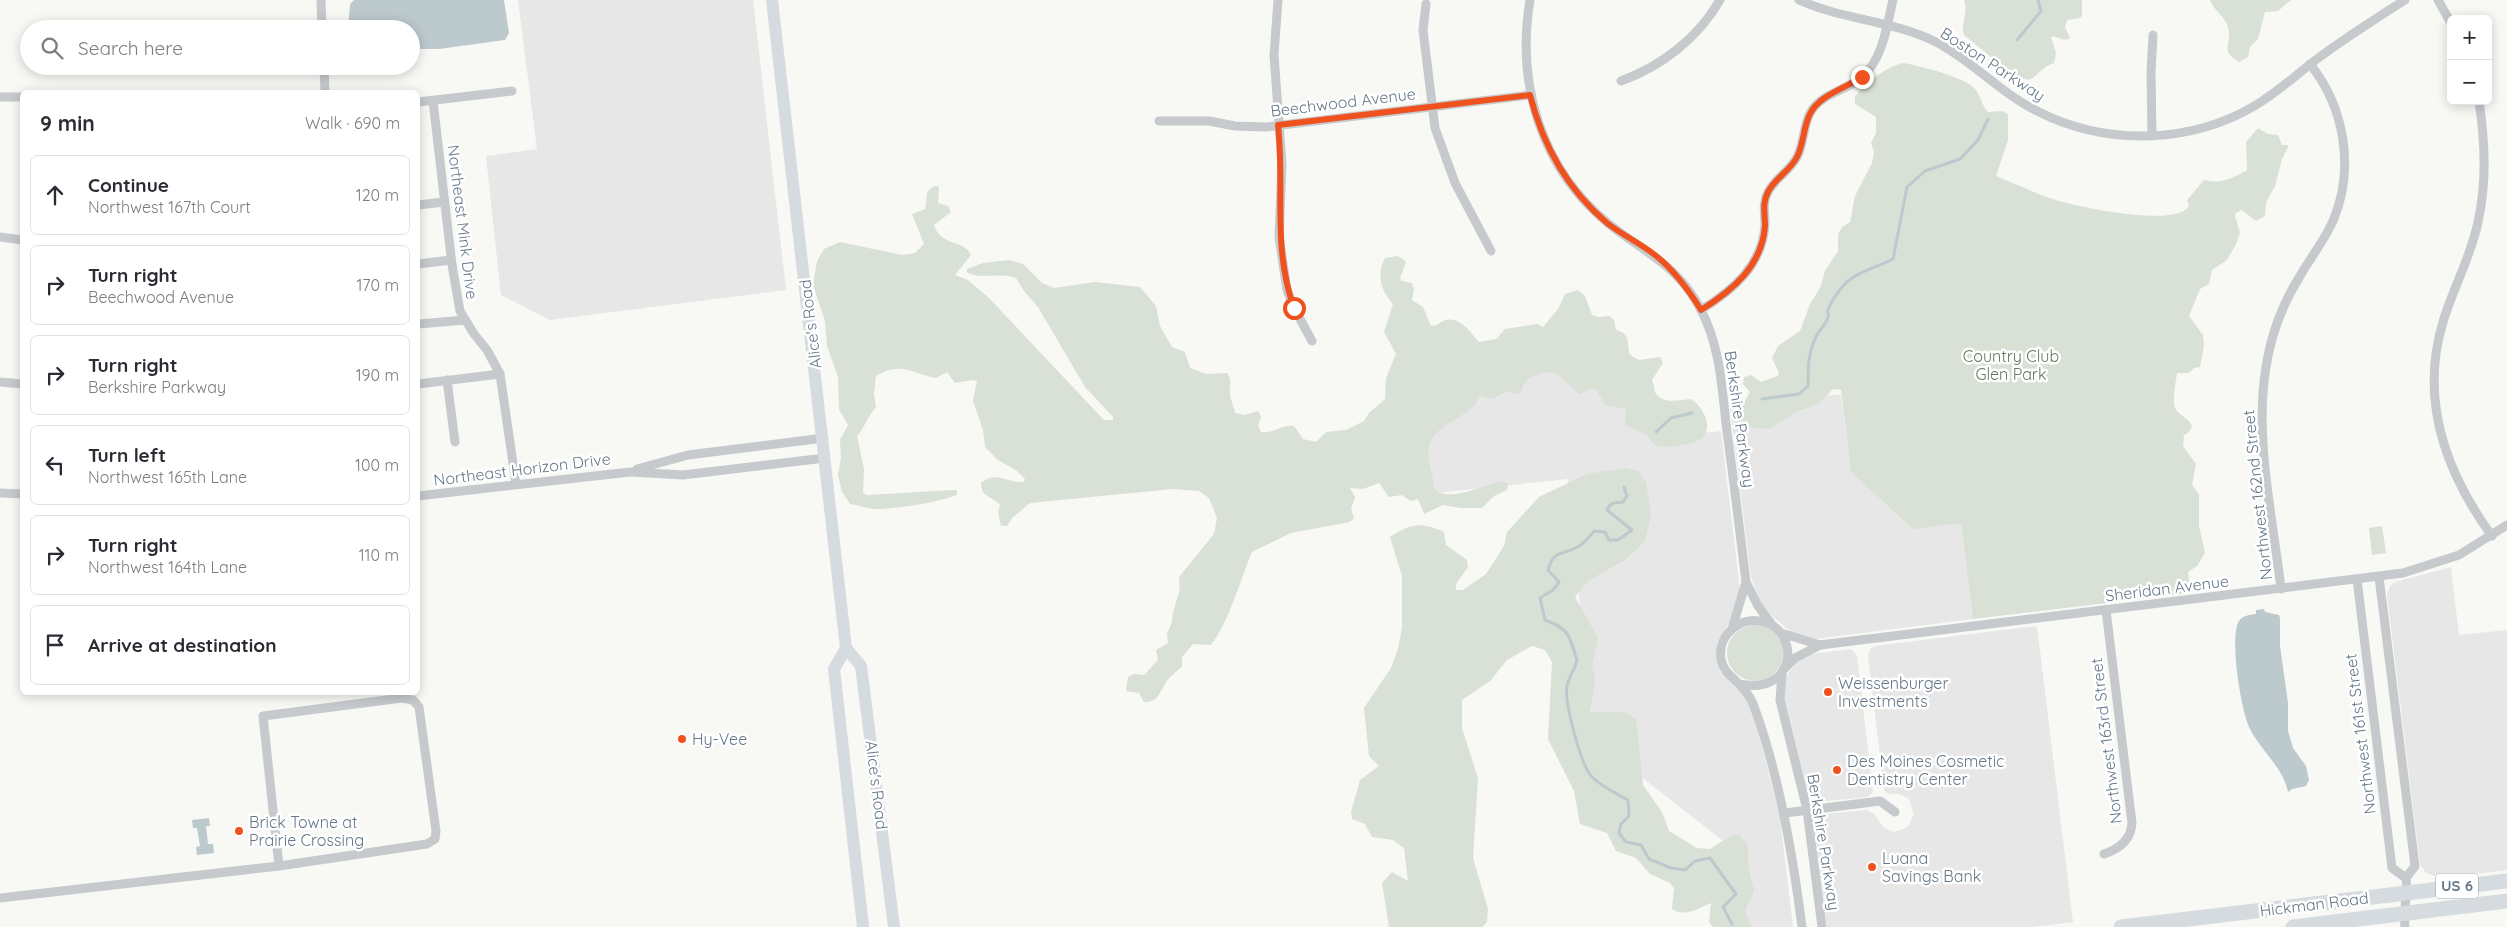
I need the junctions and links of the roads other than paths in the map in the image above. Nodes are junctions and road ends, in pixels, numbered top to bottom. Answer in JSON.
{"nodes":[{"id":1,"x":321,"y":0,"type":"edge"},
{"id":2,"x":772,"y":0,"type":"edge"},
{"id":3,"x":1278,"y":0,"type":"edge"},
{"id":4,"x":1530,"y":0,"type":"edge"},
{"id":5,"x":1720,"y":0,"type":"edge"},
{"id":6,"x":1799,"y":0,"type":"edge"},
{"id":7,"x":1893,"y":0,"type":"edge"},
{"id":8,"x":2405,"y":0,"type":"edge"},
{"id":9,"x":2438,"y":0,"type":"edge"},
{"id":10,"x":1426,"y":4,"type":"dead end"},
{"id":11,"x":2447,"y":16,"type":"edge"},
{"id":12,"x":322,"y":20,"type":"edge"},
{"id":13,"x":1888,"y":24,"type":"junction"},
{"id":14,"x":2153,"y":35,"type":"dead end"},
{"id":15,"x":2310,"y":64,"type":"junction"},
{"id":16,"x":324,"y":75,"type":"edge"},
{"id":17,"x":1621,"y":81,"type":"dead end"},
{"id":18,"x":325,"y":90,"type":"edge"},
{"id":19,"x":512,"y":91,"type":"dead end"},
{"id":20,"x":1530,"y":95,"type":"junction"},
{"id":21,"x":0,"y":97,"type":"edge"},
{"id":22,"x":20,"y":97,"type":"edge"},
{"id":23,"x":433,"y":100,"type":"junction"},
{"id":24,"x":420,"y":102,"type":"edge"},
{"id":25,"x":2478,"y":105,"type":"edge"},
{"id":26,"x":1432,"y":107,"type":"junction"},
{"id":27,"x":1159,"y":121,"type":"dead end"},
{"id":28,"x":1278,"y":125,"type":"junction"},
{"id":29,"x":2152,"y":136,"type":"junction"},
{"id":30,"x":444,"y":202,"type":"junction"},
{"id":31,"x":420,"y":205,"type":"edge"},
{"id":32,"x":0,"y":237,"type":"edge"},
{"id":33,"x":20,"y":240,"type":"edge"},
{"id":34,"x":1492,"y":251,"type":"dead end"},
{"id":35,"x":451,"y":260,"type":"junction"},
{"id":36,"x":420,"y":264,"type":"edge"},
{"id":37,"x":1701,"y":310,"type":"junction"},
{"id":38,"x":465,"y":320,"type":"junction"},
{"id":39,"x":420,"y":324,"type":"edge"},
{"id":40,"x":1312,"y":341,"type":"dead end"},
{"id":41,"x":500,"y":374,"type":"junction"},
{"id":42,"x":447,"y":380,"type":"junction"},
{"id":43,"x":0,"y":382,"type":"edge"},
{"id":44,"x":20,"y":384,"type":"edge"},
{"id":45,"x":420,"y":384,"type":"edge"},
{"id":46,"x":824,"y":438,"type":"junction"},
{"id":47,"x":454,"y":442,"type":"dead end"},
{"id":48,"x":825,"y":458,"type":"junction"},
{"id":49,"x":630,"y":472,"type":"junction"},
{"id":50,"x":516,"y":484,"type":"junction"},
{"id":51,"x":0,"y":493,"type":"edge"},
{"id":52,"x":20,"y":494,"type":"edge"},
{"id":53,"x":420,"y":496,"type":"edge"},
{"id":54,"x":2507,"y":525,"type":"edge"},
{"id":55,"x":2492,"y":536,"type":"junction"},
{"id":56,"x":2380,"y":577,"type":"junction"},
{"id":57,"x":2357,"y":579,"type":"junction"},
{"id":58,"x":1746,"y":582,"type":"junction"},
{"id":59,"x":2281,"y":589,"type":"junction"},
{"id":60,"x":2106,"y":610,"type":"junction"},
{"id":61,"x":1773,"y":626,"type":"junction"},
{"id":62,"x":1731,"y":630,"type":"junction"},
{"id":63,"x":1781,"y":633,"type":"junction"},
{"id":64,"x":1820,"y":645,"type":"junction"},
{"id":65,"x":846,"y":648,"type":"junction"},
{"id":66,"x":1783,"y":671,"type":"junction"},
{"id":67,"x":1739,"y":684,"type":"junction"},
{"id":68,"x":1807,"y":810,"type":"junction"},
{"id":69,"x":1895,"y":812,"type":"dead end"},
{"id":70,"x":1785,"y":813,"type":"junction"},
{"id":71,"x":2104,"y":854,"type":"dead end"},
{"id":72,"x":279,"y":866,"type":"junction"},
{"id":73,"x":2507,"y":880,"type":"edge"},
{"id":74,"x":2406,"y":885,"type":"junction"},
{"id":75,"x":0,"y":898,"type":"edge"},
{"id":76,"x":2507,"y":901,"type":"edge"},
{"id":77,"x":2404,"y":920,"type":"edge"},
{"id":78,"x":863,"y":927,"type":"edge"},
{"id":79,"x":894,"y":927,"type":"edge"},
{"id":80,"x":1802,"y":927,"type":"edge"},
{"id":81,"x":1822,"y":927,"type":"edge"},
{"id":82,"x":2121,"y":927,"type":"edge"},
{"id":83,"x":2293,"y":927,"type":"edge"}],
"edges":[{"from":1,"to":12,"type":"street"},
{"from":2,"to":46,"type":"main road","name":"Alice's Road"},
{"from":3,"to":28,"type":"street"},
{"from":4,"to":20,"type":"street","name":"Berkshire Parkway"},
{"from":5,"to":17,"type":"street"},
{"from":6,"to":13,"type":"street","name":"Boston Parkway"},
{"from":7,"to":13,"type":"street"},
{"from":8,"to":15,"type":"street","name":"Boston Parkway"},
{"from":9,"to":11,"type":"street"},
{"from":10,"to":26,"type":"street"},
{"from":13,"to":29,"type":"street","name":"Boston Parkway"},
{"from":13,"to":37,"type":"street"},
{"from":14,"to":29,"type":"street"},
{"from":15,"to":29,"type":"street","name":"Boston Parkway"},
{"from":15,"to":59,"type":"street","name":"Northwest 162nd Street"},
{"from":16,"to":18,"type":"street"},
{"from":19,"to":23,"type":"street"},
{"from":20,"to":26,"type":"street","name":"Beechwood Avenue"},
{"from":20,"to":37,"type":"street","name":"Berkshire Parkway"},
{"from":21,"to":22,"type":"street"},
{"from":23,"to":24,"type":"street"},
{"from":23,"to":30,"type":"street","name":"Northeast Mink Drive"},
{"from":25,"to":55,"type":"street"},
{"from":26,"to":28,"type":"street","name":"Beechwood Avenue"},
{"from":26,"to":34,"type":"street"},
{"from":27,"to":28,"type":"street","name":"Beechwood Avenue"},
{"from":28,"to":40,"type":"street"},
{"from":30,"to":31,"type":"street"},
{"from":30,"to":35,"type":"street","name":"Northeast Mink Drive"},
{"from":32,"to":33,"type":"street"},
{"from":35,"to":36,"type":"street"},
{"from":35,"to":38,"type":"street","name":"Northeast Mink Drive"},
{"from":37,"to":58,"type":"street","name":"Berkshire Parkway"},
{"from":38,"to":39,"type":"street"},
{"from":38,"to":41,"type":"street","name":"Northeast Mink Drive"},
{"from":41,"to":42,"type":"street"},
{"from":41,"to":50,"type":"street","name":"Northeast Mink Drive"},
{"from":42,"to":45,"type":"street"},
{"from":42,"to":47,"type":"street"},
{"from":43,"to":44,"type":"street"},
{"from":46,"to":48,"type":"main road","name":"Alice's Road"},
{"from":46,"to":49,"type":"street","name":"Northeast Horizon Drive"},
{"from":48,"to":49,"type":"street","name":"Northeast Horizon Drive"},
{"from":48,"to":65,"type":"main road","name":"Alice's Road"},
{"from":49,"to":50,"type":"street","name":"Northeast Horizon Drive"},
{"from":50,"to":53,"type":"street","name":"Northeast Horizon Drive"},
{"from":51,"to":52,"type":"street"},
{"from":54,"to":55,"type":"street","name":"Sheridan Avenue"},
{"from":55,"to":56,"type":"street","name":"Sheridan Avenue"},
{"from":56,"to":57,"type":"street","name":"Sheridan Avenue"},
{"from":56,"to":74,"type":"street"},
{"from":57,"to":59,"type":"street","name":"Sheridan Avenue"},
{"from":57,"to":74,"type":"street","name":"Northwest 161st Street"},
{"from":58,"to":61,"type":"street","name":"Berkshire Parkway"},
{"from":58,"to":62,"type":"street","name":"Berkshire Parkway"},
{"from":59,"to":60,"type":"street","name":"Sheridan Avenue"},
{"from":60,"to":64,"type":"street","name":"Sheridan Avenue"},
{"from":60,"to":71,"type":"street","name":"Northwest 163rd Street"},
{"from":61,"to":62,"type":"street"},
{"from":61,"to":63,"type":"street"},
{"from":62,"to":67,"type":"street"},
{"from":63,"to":64,"type":"street","name":"Sheridan Avenue"},
{"from":63,"to":66,"type":"street"},
{"from":64,"to":66,"type":"street","name":"Sheridan Avenue"},
{"from":65,"to":78,"type":"main road","name":"Alice's Road"},
{"from":65,"to":79,"type":"main road","name":"Alice's Road"},
{"from":66,"to":67,"type":"street"},
{"from":66,"to":68,"type":"street","name":"Berkshire Parkway"},
{"from":67,"to":70,"type":"street","name":"Berkshire Parkway"},
{"from":68,"to":69,"type":"street"},
{"from":68,"to":70,"type":"street"},
{"from":68,"to":81,"type":"street","name":"Berkshire Parkway"},
{"from":70,"to":80,"type":"street","name":"Berkshire Parkway"},
{"from":72,"to":72,"type":"street"},
{"from":72,"to":75,"type":"street"},
{"from":73,"to":74,"type":"highway","name":"Hickman Road","number":"US 6"},
{"from":74,"to":77,"type":"street"},
{"from":74,"to":82,"type":"highway","name":"Hickman Road","number":"US 6"},
{"from":76,"to":77,"type":"highway","name":"Hickman Road","number":"US 6"},
{"from":77,"to":83,"type":"highway","name":"Hickman Road","number":"US 6"}]}
